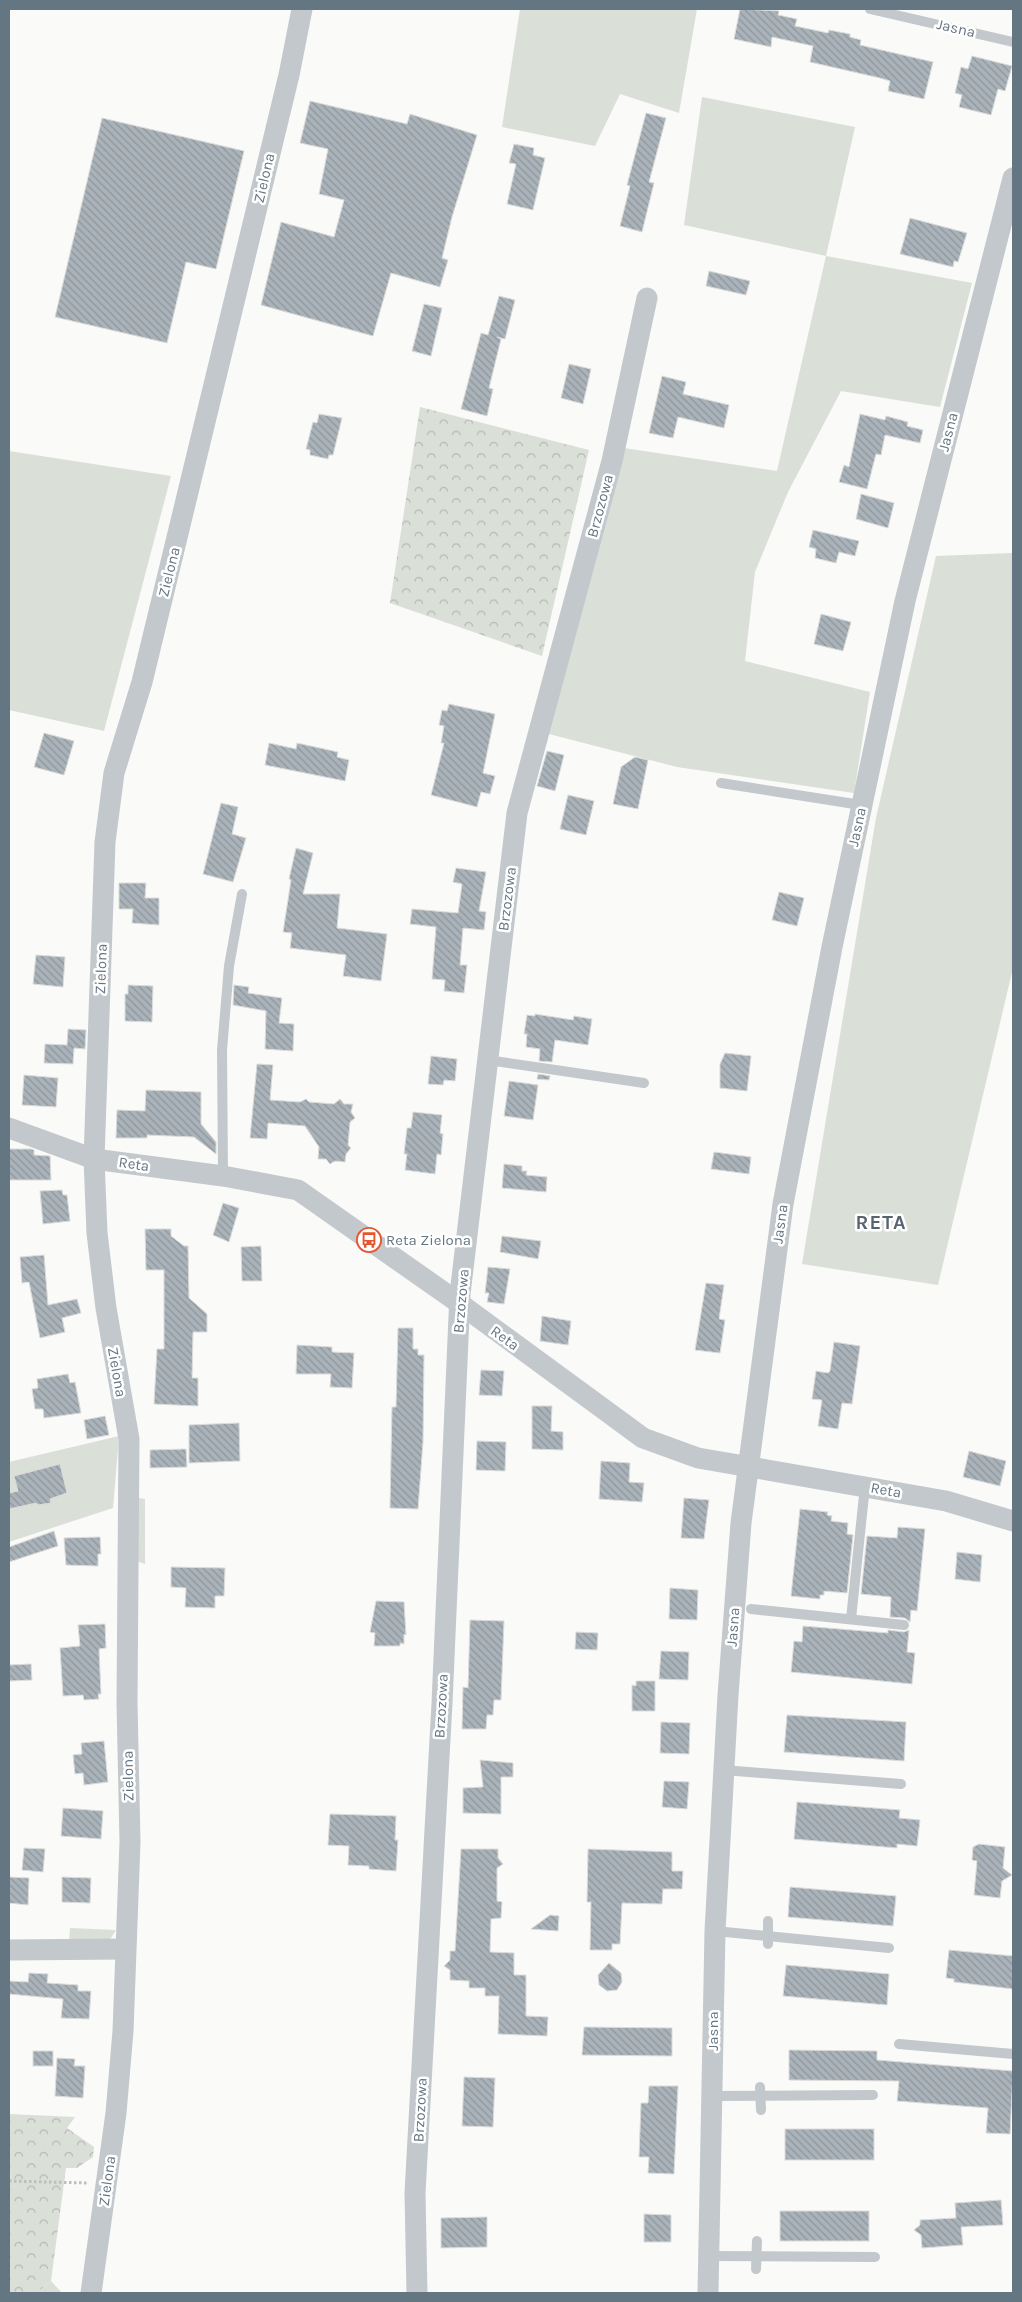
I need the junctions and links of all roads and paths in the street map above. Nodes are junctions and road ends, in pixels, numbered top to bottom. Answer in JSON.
{"nodes":[{"id":1,"x":302,"y":9,"type":"edge"},
{"id":2,"x":870,"y":9,"type":"edge"},
{"id":3,"x":1013,"y":42,"type":"edge"},
{"id":4,"x":1013,"y":178,"type":"edge"},
{"id":5,"x":647,"y":298,"type":"dead end"},
{"id":6,"x":721,"y":783,"type":"dead end"},
{"id":7,"x":861,"y":805,"type":"junction"},
{"id":8,"x":242,"y":894,"type":"dead end"},
{"id":9,"x":488,"y":1060,"type":"junction"},
{"id":10,"x":644,"y":1083,"type":"dead end"},
{"id":11,"x":9,"y":1128,"type":"edge"},
{"id":12,"x":94,"y":1159,"type":"junction"},
{"id":13,"x":222,"y":1176,"type":"junction"},
{"id":14,"x":459,"y":1303,"type":"junction"},
{"id":15,"x":748,"y":1468,"type":"junction"},
{"id":16,"x":865,"y":1486,"type":"junction"},
{"id":17,"x":1013,"y":1521,"type":"edge"},
{"id":18,"x":751,"y":1609,"type":"dead end"},
{"id":19,"x":851,"y":1620,"type":"junction"},
{"id":20,"x":904,"y":1625,"type":"dead end"},
{"id":21,"x":724,"y":1770,"type":"junction"},
{"id":22,"x":901,"y":1784,"type":"dead end"},
{"id":23,"x":768,"y":1921,"type":"dead end"},
{"id":24,"x":715,"y":1932,"type":"junction"},
{"id":25,"x":768,"y":1940,"type":"junction"},
{"id":26,"x":889,"y":1948,"type":"dead end"},
{"id":27,"x":125,"y":1949,"type":"junction"},
{"id":28,"x":9,"y":1950,"type":"edge"},
{"id":29,"x":899,"y":2044,"type":"dead end"},
{"id":30,"x":1013,"y":2054,"type":"edge"},
{"id":31,"x":761,"y":2092,"type":"junction"},
{"id":32,"x":873,"y":2095,"type":"dead end"},
{"id":33,"x":712,"y":2096,"type":"junction"},
{"id":34,"x":761,"y":2110,"type":"dead end"},
{"id":35,"x":9,"y":2181,"type":"edge"},
{"id":36,"x":106,"y":2184,"type":"junction"},
{"id":37,"x":757,"y":2241,"type":"dead end"},
{"id":38,"x":709,"y":2256,"type":"junction"},
{"id":39,"x":756,"y":2257,"type":"junction"},
{"id":40,"x":875,"y":2257,"type":"dead end"},
{"id":41,"x":756,"y":2268,"type":"dead end"},
{"id":42,"x":92,"y":2293,"type":"edge"},
{"id":43,"x":417,"y":2293,"type":"edge"},
{"id":44,"x":708,"y":2293,"type":"edge"}],
"edges":[{"from":1,"to":12,"type":"street","name":"Zielona"},
{"from":2,"to":3,"type":"lane","name":"Jasna"},
{"from":4,"to":7,"type":"street","name":"Jasna"},
{"from":5,"to":9,"type":"street","name":"Brzozowa"},
{"from":6,"to":7,"type":"lane"},
{"from":7,"to":15,"type":"street","name":"Jasna"},
{"from":8,"to":13,"type":"lane"},
{"from":9,"to":10,"type":"lane"},
{"from":9,"to":14,"type":"street","name":"Brzozowa"},
{"from":11,"to":12,"type":"street","name":"Reta"},
{"from":12,"to":13,"type":"street","name":"Reta"},
{"from":12,"to":27,"type":"street","name":"Zielona"},
{"from":13,"to":14,"type":"street","name":"Reta"},
{"from":14,"to":15,"type":"street","name":"Reta"},
{"from":14,"to":43,"type":"street","name":"Brzozowa"},
{"from":15,"to":16,"type":"street","name":"Reta"},
{"from":15,"to":21,"type":"street","name":"Jasna"},
{"from":16,"to":17,"type":"street","name":"Reta"},
{"from":16,"to":19,"type":"lane"},
{"from":18,"to":19,"type":"lane"},
{"from":19,"to":20,"type":"lane"},
{"from":21,"to":22,"type":"lane"},
{"from":21,"to":24,"type":"street","name":"Jasna"},
{"from":23,"to":25,"type":"lane"},
{"from":24,"to":25,"type":"lane"},
{"from":24,"to":33,"type":"street","name":"Jasna"},
{"from":25,"to":26,"type":"lane"},
{"from":27,"to":28,"type":"street"},
{"from":27,"to":36,"type":"street","name":"Zielona"},
{"from":29,"to":30,"type":"lane"},
{"from":31,"to":32,"type":"lane"},
{"from":31,"to":33,"type":"lane"},
{"from":31,"to":34,"type":"lane"},
{"from":33,"to":38,"type":"street","name":"Jasna"},
{"from":35,"to":36,"type":"path"},
{"from":36,"to":42,"type":"street","name":"Zielona"},
{"from":37,"to":39,"type":"lane"},
{"from":38,"to":39,"type":"lane"},
{"from":38,"to":44,"type":"street","name":"Jasna"},
{"from":39,"to":40,"type":"lane"},
{"from":39,"to":41,"type":"lane"}]}
